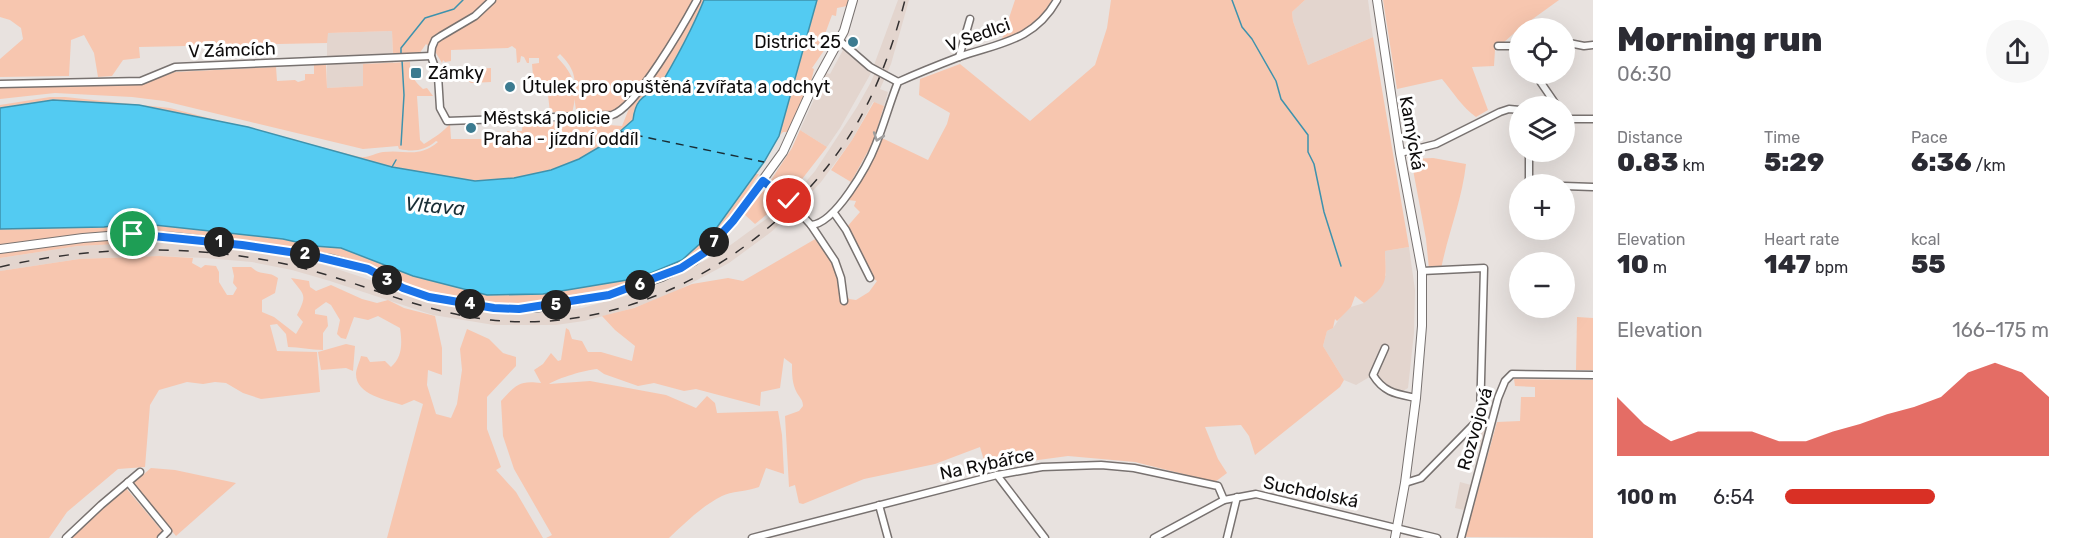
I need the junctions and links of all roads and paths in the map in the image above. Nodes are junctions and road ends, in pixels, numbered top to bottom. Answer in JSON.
{"nodes":[{"id":1,"x":492,"y":0,"type":"edge"},
{"id":2,"x":697,"y":0,"type":"edge"},
{"id":3,"x":853,"y":0,"type":"edge"},
{"id":4,"x":1057,"y":0,"type":"edge"},
{"id":5,"x":1377,"y":0,"type":"edge"},
{"id":6,"x":970,"y":19,"type":"dead end"},
{"id":7,"x":840,"y":41,"type":"junction"},
{"id":8,"x":1575,"y":44,"type":"edge"},
{"id":9,"x":1593,"y":45,"type":"edge"},
{"id":10,"x":1498,"y":46,"type":"dead end"},
{"id":11,"x":1509,"y":48,"type":"edge"},
{"id":12,"x":431,"y":56,"type":"junction"},
{"id":13,"x":959,"y":57,"type":"junction"},
{"id":14,"x":898,"y":82,"type":"junction"},
{"id":15,"x":0,"y":84,"type":"edge"},
{"id":16,"x":1509,"y":109,"type":"edge"},
{"id":17,"x":1575,"y":119,"type":"edge"},
{"id":18,"x":1593,"y":119,"type":"edge"},
{"id":19,"x":1400,"y":153,"type":"junction"},
{"id":20,"x":763,"y":181,"type":"junction"},
{"id":21,"x":1575,"y":186,"type":"edge"},
{"id":22,"x":1593,"y":187,"type":"edge"},
{"id":23,"x":834,"y":213,"type":"junction"},
{"id":24,"x":812,"y":225,"type":"junction"},
{"id":25,"x":0,"y":249,"type":"edge"},
{"id":26,"x":1422,"y":271,"type":"junction"},
{"id":27,"x":870,"y":278,"type":"dead end"},
{"id":28,"x":844,"y":301,"type":"dead end"},
{"id":29,"x":1385,"y":348,"type":"dead end"},
{"id":30,"x":1593,"y":375,"type":"edge"},
{"id":31,"x":1416,"y":398,"type":"junction"},
{"id":32,"x":140,"y":472,"type":"dead end"},
{"id":33,"x":997,"y":475,"type":"junction"},
{"id":34,"x":128,"y":482,"type":"junction"},
{"id":35,"x":1405,"y":483,"type":"junction"},
{"id":36,"x":1237,"y":497,"type":"junction"},
{"id":37,"x":1224,"y":500,"type":"junction"},
{"id":38,"x":879,"y":505,"type":"junction"},
{"id":39,"x":1398,"y":528,"type":"junction"},
{"id":40,"x":770,"y":536,"type":"edge"},
{"id":41,"x":66,"y":538,"type":"edge"},
{"id":42,"x":161,"y":538,"type":"edge"},
{"id":43,"x":752,"y":538,"type":"edge"},
{"id":44,"x":888,"y":538,"type":"edge"},
{"id":45,"x":1045,"y":538,"type":"edge"},
{"id":46,"x":1154,"y":538,"type":"edge"},
{"id":47,"x":1227,"y":538,"type":"edge"},
{"id":48,"x":1395,"y":538,"type":"edge"},
{"id":49,"x":1437,"y":538,"type":"edge"},
{"id":50,"x":1461,"y":538,"type":"edge"}],
"edges":[{"from":1,"to":12,"type":"street"},
{"from":2,"to":12,"type":"street"},
{"from":3,"to":7,"type":"main road"},
{"from":4,"to":13,"type":"street","name":"V Sedlci"},
{"from":5,"to":19,"type":"main road","name":"Kamýcká"},
{"from":6,"to":13,"type":"street"},
{"from":7,"to":14,"type":"street"},
{"from":7,"to":20,"type":"main road"},
{"from":8,"to":9,"type":"street"},
{"from":10,"to":11,"type":"street"},
{"from":12,"to":15,"type":"street","name":"V Zámcích"},
{"from":13,"to":14,"type":"street","name":"V Sedlci"},
{"from":14,"to":23,"type":"street","one_way":true},
{"from":16,"to":19,"type":"street"},
{"from":17,"to":18,"type":"street"},
{"from":19,"to":26,"type":"main road","name":"Kamýcká"},
{"from":20,"to":24,"type":"street"},
{"from":20,"to":25,"type":"main road"},
{"from":21,"to":22,"type":"street"},
{"from":23,"to":24,"type":"street"},
{"from":23,"to":27,"type":"street"},
{"from":24,"to":28,"type":"street"},
{"from":26,"to":31,"type":"main road","name":"Kamýcká"},
{"from":26,"to":35,"type":"street"},
{"from":29,"to":31,"type":"street"},
{"from":30,"to":50,"type":"street","name":"Rozvojová"},
{"from":31,"to":35,"type":"main road","name":"Kamýcká"},
{"from":32,"to":34,"type":"street"},
{"from":33,"to":37,"type":"street","name":"Na Rybářce"},
{"from":33,"to":38,"type":"street","name":"Na Rybářce"},
{"from":33,"to":45,"type":"street"},
{"from":34,"to":41,"type":"street"},
{"from":34,"to":42,"type":"street"},
{"from":35,"to":39,"type":"main road","name":"Kamýcká"},
{"from":36,"to":37,"type":"street","name":"Suchdolská"},
{"from":36,"to":39,"type":"street","name":"Suchdolská"},
{"from":36,"to":47,"type":"street"},
{"from":37,"to":46,"type":"street","name":"Suchdolská"},
{"from":38,"to":40,"type":"street","name":"Na Rybářce"},
{"from":38,"to":44,"type":"street"},
{"from":39,"to":48,"type":"main road","name":"Kamýcká"},
{"from":39,"to":49,"type":"street","name":"Suchdolská"},
{"from":40,"to":43,"type":"street","name":"Na Rybářce"}]}
